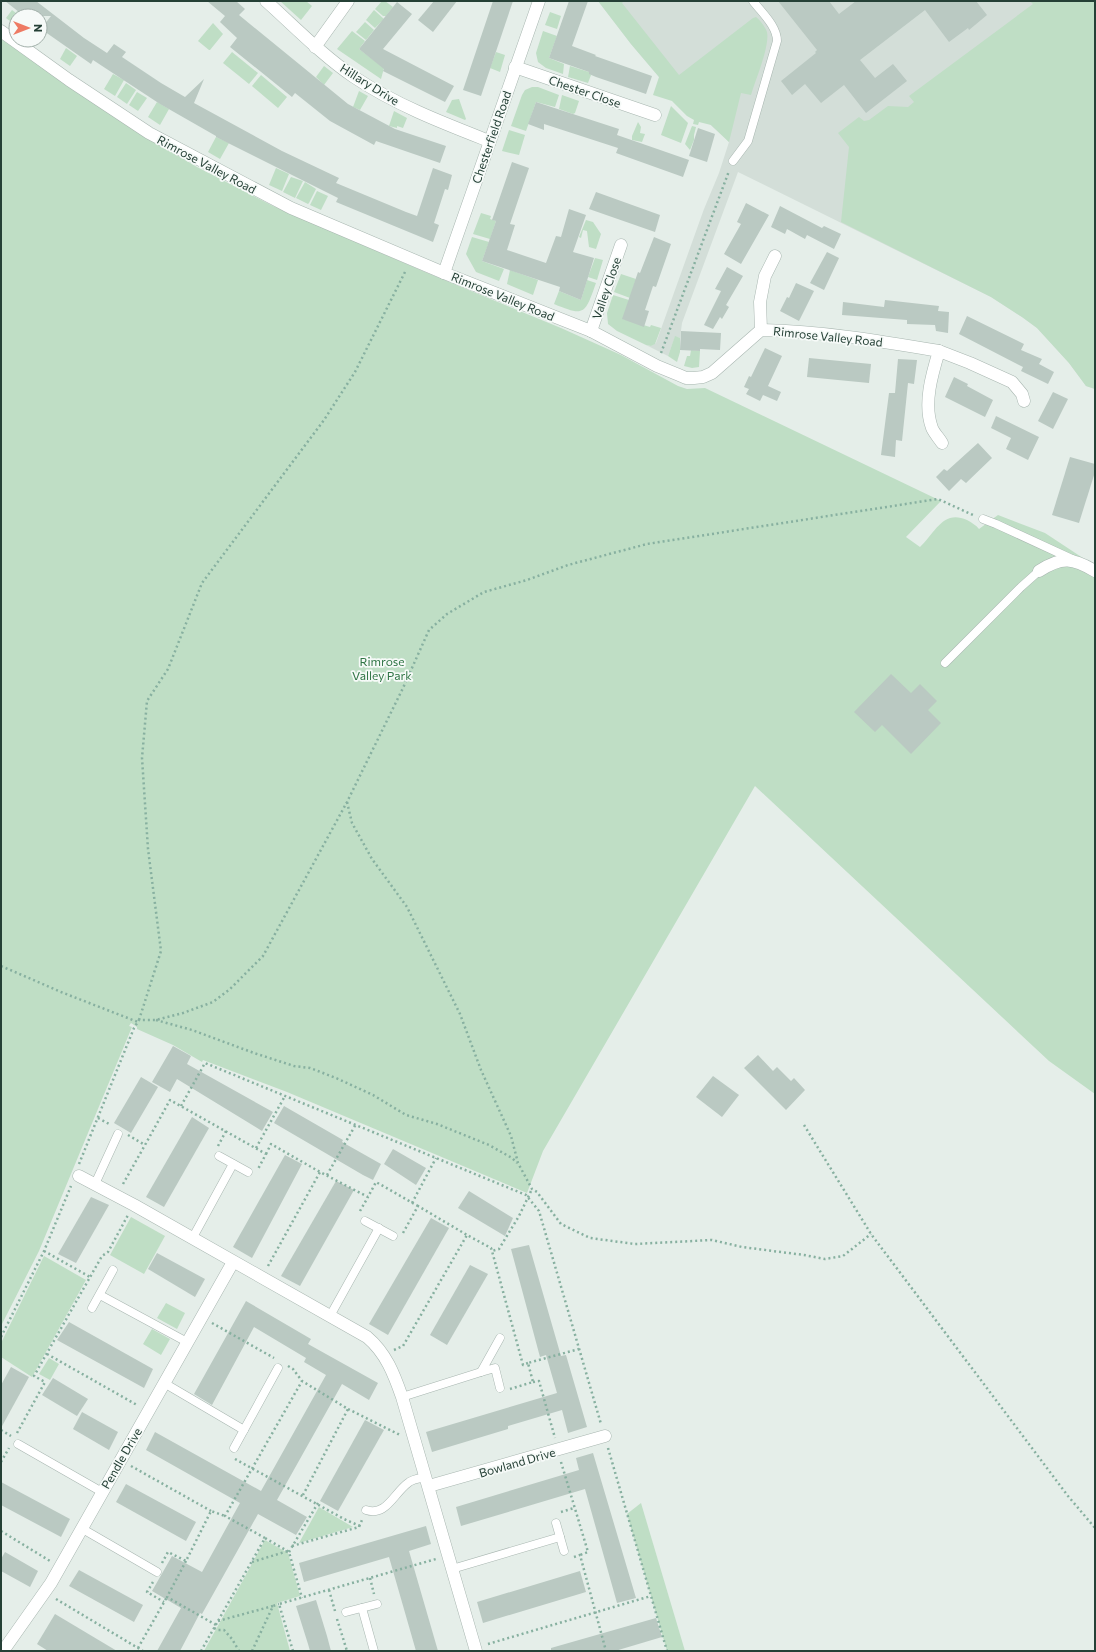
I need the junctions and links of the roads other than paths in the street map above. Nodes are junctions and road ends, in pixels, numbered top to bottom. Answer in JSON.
{"nodes":[{"id":1,"x":266,"y":1,"type":"edge"},
{"id":2,"x":348,"y":1,"type":"edge"},
{"id":3,"x":538,"y":1,"type":"edge"},
{"id":4,"x":753,"y":1,"type":"edge"},
{"id":5,"x":1,"y":31,"type":"edge"},
{"id":6,"x":315,"y":46,"type":"junction"},
{"id":7,"x":515,"y":67,"type":"junction"},
{"id":8,"x":655,"y":115,"type":"dead end"},
{"id":9,"x":489,"y":141,"type":"junction"},
{"id":10,"x":733,"y":161,"type":"road end"},
{"id":11,"x":621,"y":245,"type":"dead end"},
{"id":12,"x":775,"y":256,"type":"dead end"},
{"id":13,"x":444,"y":273,"type":"junction"},
{"id":14,"x":761,"y":330,"type":"junction"},
{"id":15,"x":591,"y":332,"type":"junction"},
{"id":16,"x":939,"y":351,"type":"junction"},
{"id":17,"x":1024,"y":401,"type":"dead end"},
{"id":18,"x":942,"y":443,"type":"dead end"},
{"id":19,"x":983,"y":519,"type":"road end"},
{"id":20,"x":1074,"y":561,"type":"junction"},
{"id":21,"x":1039,"y":571,"type":"joint"},
{"id":22,"x":1095,"y":571,"type":"edge"},
{"id":23,"x":945,"y":663,"type":"dead end"},
{"id":24,"x":119,"y":1133,"type":"road end"},
{"id":25,"x":219,"y":1156,"type":"dead end"},
{"id":26,"x":233,"y":1164,"type":"junction"},
{"id":27,"x":248,"y":1172,"type":"road end"},
{"id":28,"x":79,"y":1176,"type":"dead end"},
{"id":29,"x":95,"y":1184,"type":"junction"},
{"id":30,"x":365,"y":1221,"type":"dead end"},
{"id":31,"x":378,"y":1228,"type":"junction"},
{"id":32,"x":393,"y":1236,"type":"road end"},
{"id":33,"x":192,"y":1239,"type":"junction"},
{"id":34,"x":233,"y":1262,"type":"junction"},
{"id":35,"x":113,"y":1270,"type":"dead end"},
{"id":36,"x":100,"y":1294,"type":"junction"},
{"id":37,"x":92,"y":1308,"type":"dead end"},
{"id":38,"x":330,"y":1316,"type":"junction"},
{"id":39,"x":500,"y":1338,"type":"dead end"},
{"id":40,"x":187,"y":1342,"type":"junction"},
{"id":41,"x":279,"y":1365,"type":"road end"},
{"id":42,"x":481,"y":1372,"type":"junction"},
{"id":43,"x":164,"y":1383,"type":"junction"},
{"id":44,"x":500,"y":1388,"type":"road end"},
{"id":45,"x":402,"y":1397,"type":"junction"},
{"id":46,"x":244,"y":1430,"type":"junction"},
{"id":47,"x":605,"y":1436,"type":"dead end"},
{"id":48,"x":15,"y":1442,"type":"road end"},
{"id":49,"x":234,"y":1448,"type":"road end"},
{"id":50,"x":428,"y":1482,"type":"junction"},
{"id":51,"x":102,"y":1492,"type":"junction"},
{"id":52,"x":366,"y":1510,"type":"road end"},
{"id":53,"x":556,"y":1523,"type":"dead end"},
{"id":54,"x":81,"y":1528,"type":"junction"},
{"id":55,"x":560,"y":1537,"type":"junction"},
{"id":56,"x":564,"y":1551,"type":"road end"},
{"id":57,"x":452,"y":1569,"type":"junction"},
{"id":58,"x":158,"y":1572,"type":"road end"},
{"id":59,"x":377,"y":1604,"type":"road end"},
{"id":60,"x":362,"y":1608,"type":"junction"},
{"id":61,"x":346,"y":1612,"type":"dead end"},
{"id":62,"x":476,"y":1649,"type":"edge"},
{"id":63,"x":3,"y":1651,"type":"edge"},
{"id":64,"x":374,"y":1651,"type":"edge"}],
"edges":[{"from":1,"to":6,"type":"street","name":"Hillary Drive"},
{"from":2,"to":6,"type":"street"},
{"from":3,"to":7,"type":"street","name":"Chesterfield Road"},
{"from":4,"to":10,"type":"lane"},
{"from":5,"to":13,"type":"street","name":"Rimrose Valley Road"},
{"from":6,"to":9,"type":"street","name":"Hillary Drive"},
{"from":7,"to":8,"type":"street","name":"Chester Close"},
{"from":7,"to":9,"type":"street","name":"Chesterfield Road"},
{"from":9,"to":13,"type":"street","name":"Chesterfield Road"},
{"from":11,"to":15,"type":"street","name":"Valley Close"},
{"from":12,"to":14,"type":"street"},
{"from":13,"to":15,"type":"street","name":"Rimrose Valley Road"},
{"from":14,"to":15,"type":"street","name":"Rimrose Valley Road"},
{"from":14,"to":16,"type":"street","name":"Rimrose Valley Road"},
{"from":16,"to":17,"type":"street","name":"Rimrose Valley Road"},
{"from":16,"to":18,"type":"street"},
{"from":19,"to":20,"type":"lane"},
{"from":20,"to":21,"type":"street"},
{"from":20,"to":22,"type":"street"},
{"from":21,"to":23,"type":"lane"},
{"from":24,"to":29,"type":"lane"},
{"from":25,"to":26,"type":"lane"},
{"from":26,"to":27,"type":"lane"},
{"from":26,"to":33,"type":"lane"},
{"from":28,"to":29,"type":"street"},
{"from":29,"to":33,"type":"street"},
{"from":30,"to":31,"type":"lane"},
{"from":31,"to":32,"type":"lane"},
{"from":31,"to":38,"type":"lane"},
{"from":33,"to":34,"type":"street"},
{"from":34,"to":38,"type":"street"},
{"from":34,"to":40,"type":"street","name":"Pendle Drive"},
{"from":35,"to":36,"type":"lane"},
{"from":36,"to":37,"type":"lane"},
{"from":36,"to":40,"type":"lane"},
{"from":38,"to":45,"type":"street"},
{"from":39,"to":42,"type":"lane"},
{"from":40,"to":43,"type":"street","name":"Pendle Drive"},
{"from":41,"to":46,"type":"lane"},
{"from":42,"to":44,"type":"lane"},
{"from":42,"to":45,"type":"lane"},
{"from":43,"to":46,"type":"lane"},
{"from":43,"to":51,"type":"street","name":"Pendle Drive"},
{"from":45,"to":50,"type":"street"},
{"from":46,"to":49,"type":"lane"},
{"from":47,"to":50,"type":"street","name":"Bowland Drive"},
{"from":48,"to":51,"type":"lane"},
{"from":50,"to":52,"type":"lane","name":"Bowland Drive"},
{"from":50,"to":57,"type":"street"},
{"from":51,"to":54,"type":"street","name":"Pendle Drive"},
{"from":53,"to":55,"type":"lane"},
{"from":54,"to":58,"type":"lane"},
{"from":54,"to":63,"type":"street","name":"Pendle Drive"},
{"from":55,"to":56,"type":"lane"},
{"from":55,"to":57,"type":"lane"},
{"from":57,"to":62,"type":"street"},
{"from":59,"to":60,"type":"lane"},
{"from":60,"to":61,"type":"lane"},
{"from":60,"to":64,"type":"lane"}]}
